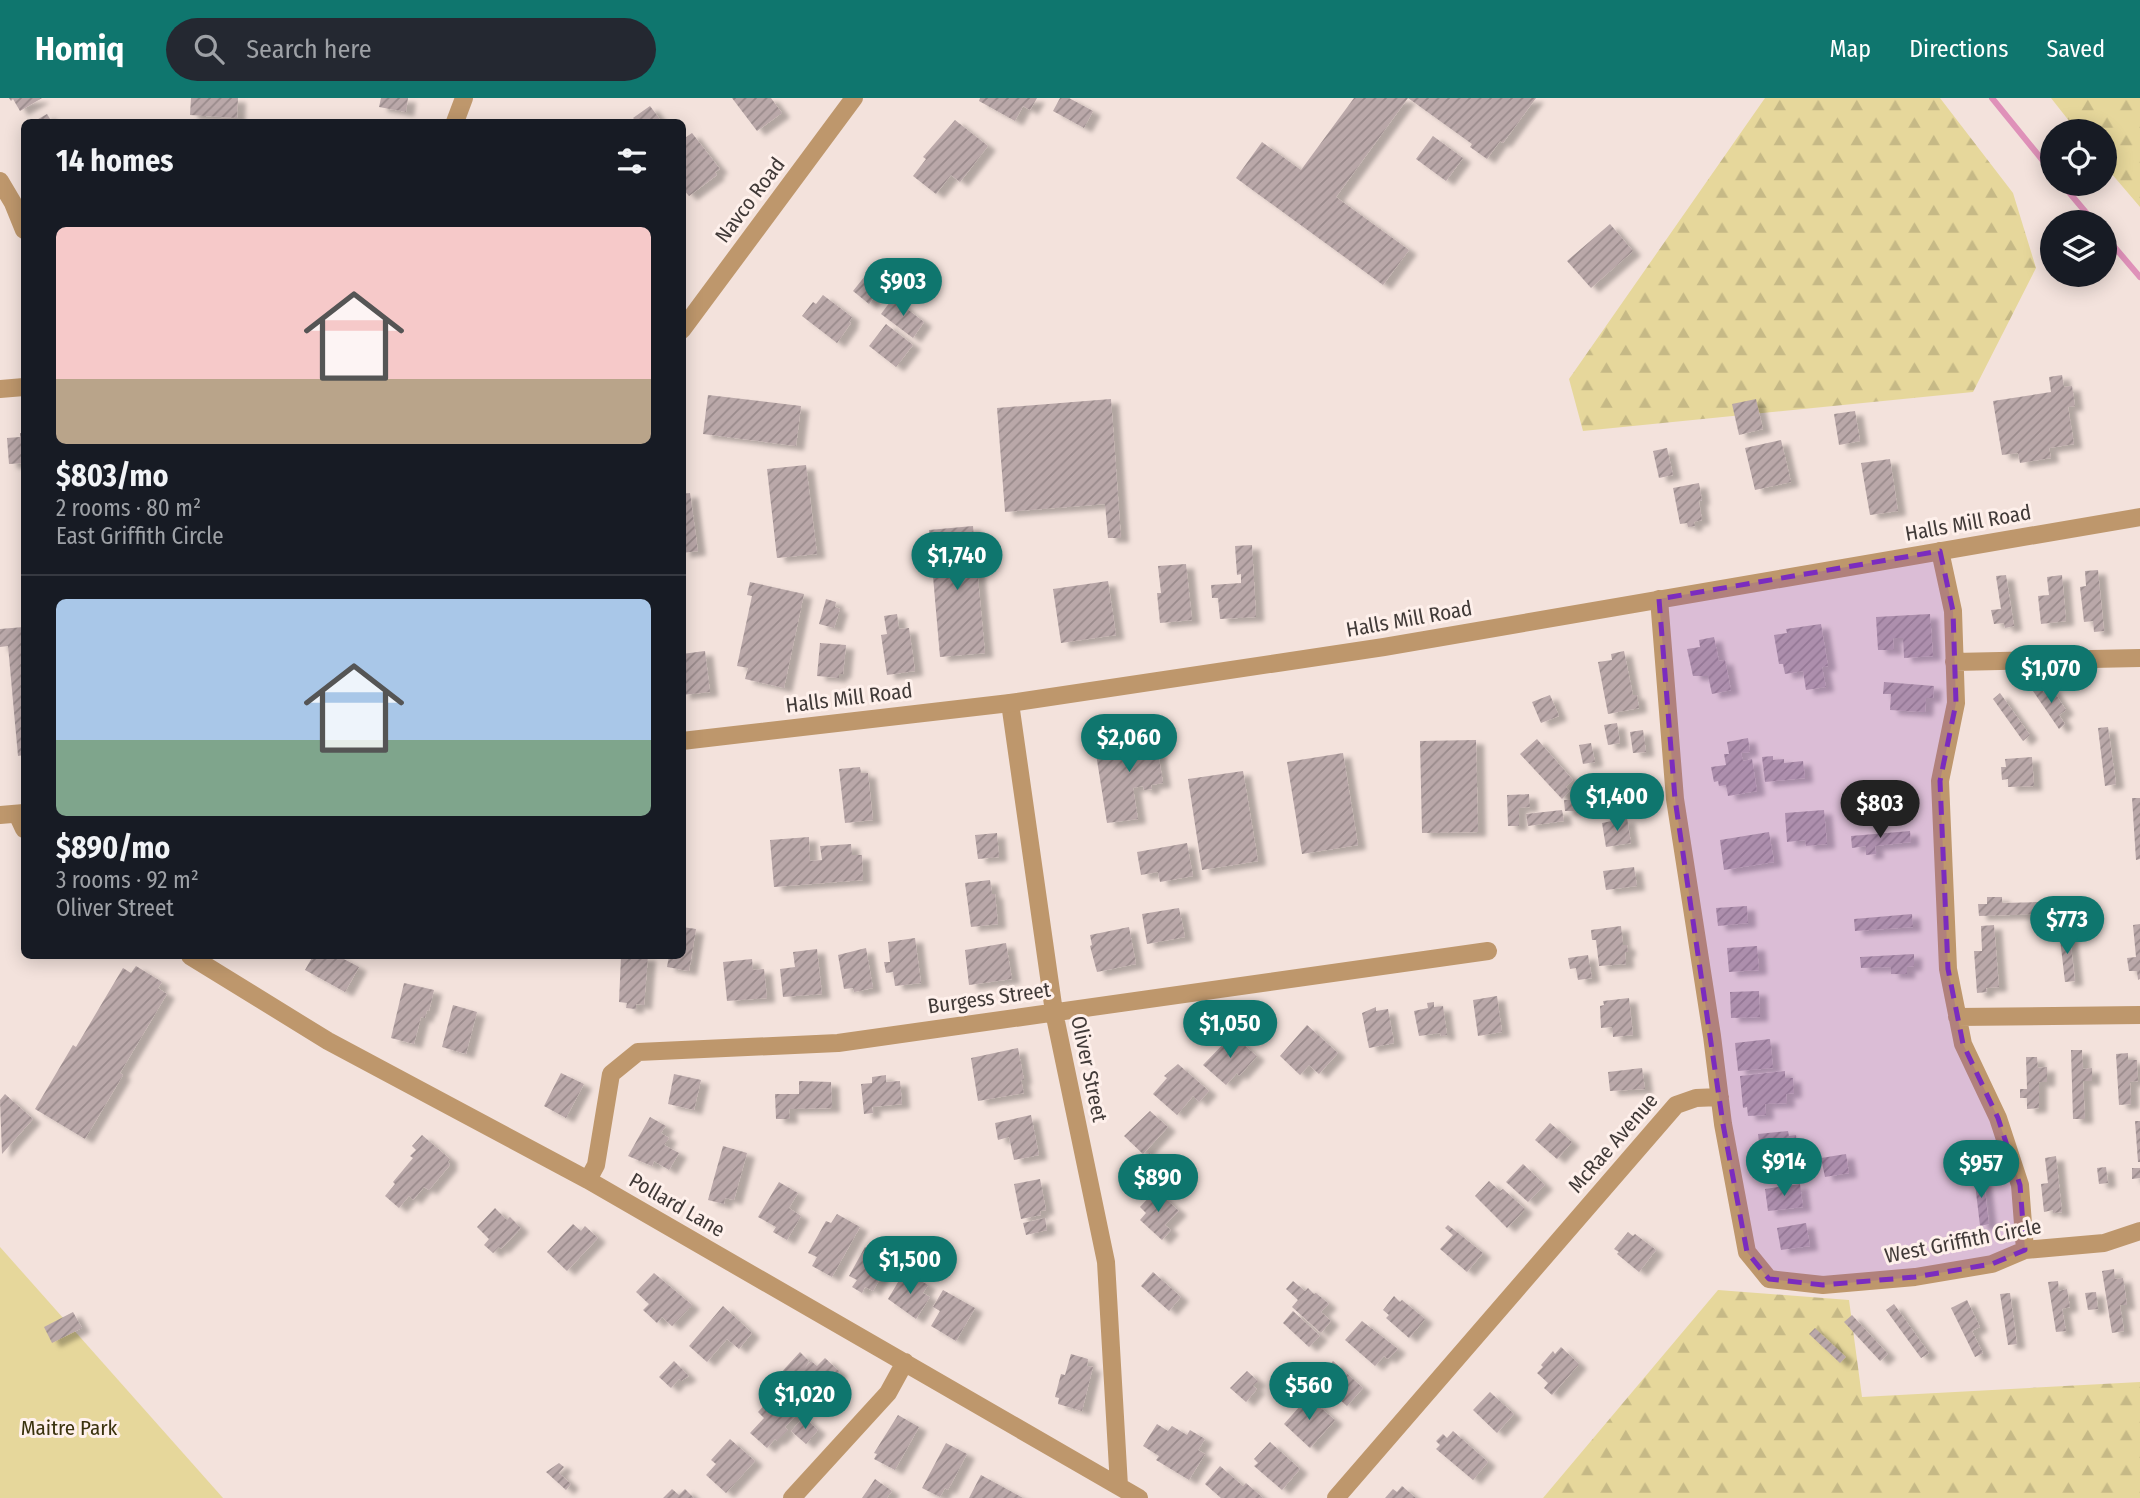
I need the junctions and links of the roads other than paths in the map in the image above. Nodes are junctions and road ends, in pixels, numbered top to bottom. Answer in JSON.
{"nodes":[{"id":1,"x":464,"y":98,"type":"edge"},
{"id":2,"x":844,"y":102,"type":"edge"},
{"id":3,"x":456,"y":119,"type":"edge"},
{"id":4,"x":0,"y":181,"type":"edge"},
{"id":5,"x":21,"y":223,"type":"edge"},
{"id":6,"x":686,"y":324,"type":"edge"},
{"id":7,"x":21,"y":387,"type":"edge"},
{"id":8,"x":0,"y":389,"type":"edge"},
{"id":9,"x":2140,"y":517,"type":"edge"},
{"id":10,"x":1940,"y":551,"type":"junction"},
{"id":11,"x":1658,"y":599,"type":"junction"},
{"id":12,"x":2140,"y":658,"type":"edge"},
{"id":13,"x":1954,"y":662,"type":"junction"},
{"id":14,"x":1010,"y":704,"type":"junction"},
{"id":15,"x":686,"y":740,"type":"edge"},
{"id":16,"x":1488,"y":951,"type":"dead end"},
{"id":17,"x":195,"y":959,"type":"edge"},
{"id":18,"x":1054,"y":1012,"type":"junction"},
{"id":19,"x":2140,"y":1015,"type":"edge"},
{"id":20,"x":1957,"y":1017,"type":"junction"},
{"id":21,"x":1720,"y":1097,"type":"junction"},
{"id":22,"x":588,"y":1180,"type":"junction"},
{"id":23,"x":2140,"y":1231,"type":"edge"},
{"id":24,"x":2025,"y":1250,"type":"junction"},
{"id":25,"x":905,"y":1362,"type":"junction"},
{"id":26,"x":1119,"y":1486,"type":"junction"},
{"id":27,"x":792,"y":1498,"type":"edge"},
{"id":28,"x":1139,"y":1498,"type":"edge"},
{"id":29,"x":1336,"y":1498,"type":"edge"}],
"edges":[{"from":1,"to":3,"type":"street"},
{"from":2,"to":6,"type":"street","name":"Navco Road"},
{"from":4,"to":5,"type":"street"},
{"from":7,"to":8,"type":"street"},
{"from":9,"to":10,"type":"street","name":"Halls Mill Road"},
{"from":10,"to":11,"type":"street","name":"Halls Mill Road"},
{"from":10,"to":13,"type":"street"},
{"from":11,"to":14,"type":"street","name":"Halls Mill Road"},
{"from":11,"to":21,"type":"street"},
{"from":12,"to":13,"type":"street"},
{"from":13,"to":20,"type":"street"},
{"from":14,"to":15,"type":"street","name":"Halls Mill Road"},
{"from":14,"to":18,"type":"street","name":"Oliver Street"},
{"from":16,"to":18,"type":"street","name":"Burgess Street"},
{"from":17,"to":22,"type":"street","name":"Pollard Lane"},
{"from":18,"to":22,"type":"street","name":"Burgess Street"},
{"from":18,"to":26,"type":"street","name":"Oliver Street"},
{"from":19,"to":20,"type":"street"},
{"from":20,"to":24,"type":"street"},
{"from":21,"to":24,"type":"street","name":"West Griffith Circle"},
{"from":21,"to":29,"type":"street","name":"McRae Avenue"},
{"from":22,"to":25,"type":"street","name":"Pollard Lane"},
{"from":23,"to":24,"type":"street","name":"West Griffith Circle"},
{"from":25,"to":26,"type":"street","name":"Pollard Lane"},
{"from":25,"to":27,"type":"street"},
{"from":26,"to":28,"type":"street","name":"Pollard Lane"}]}
